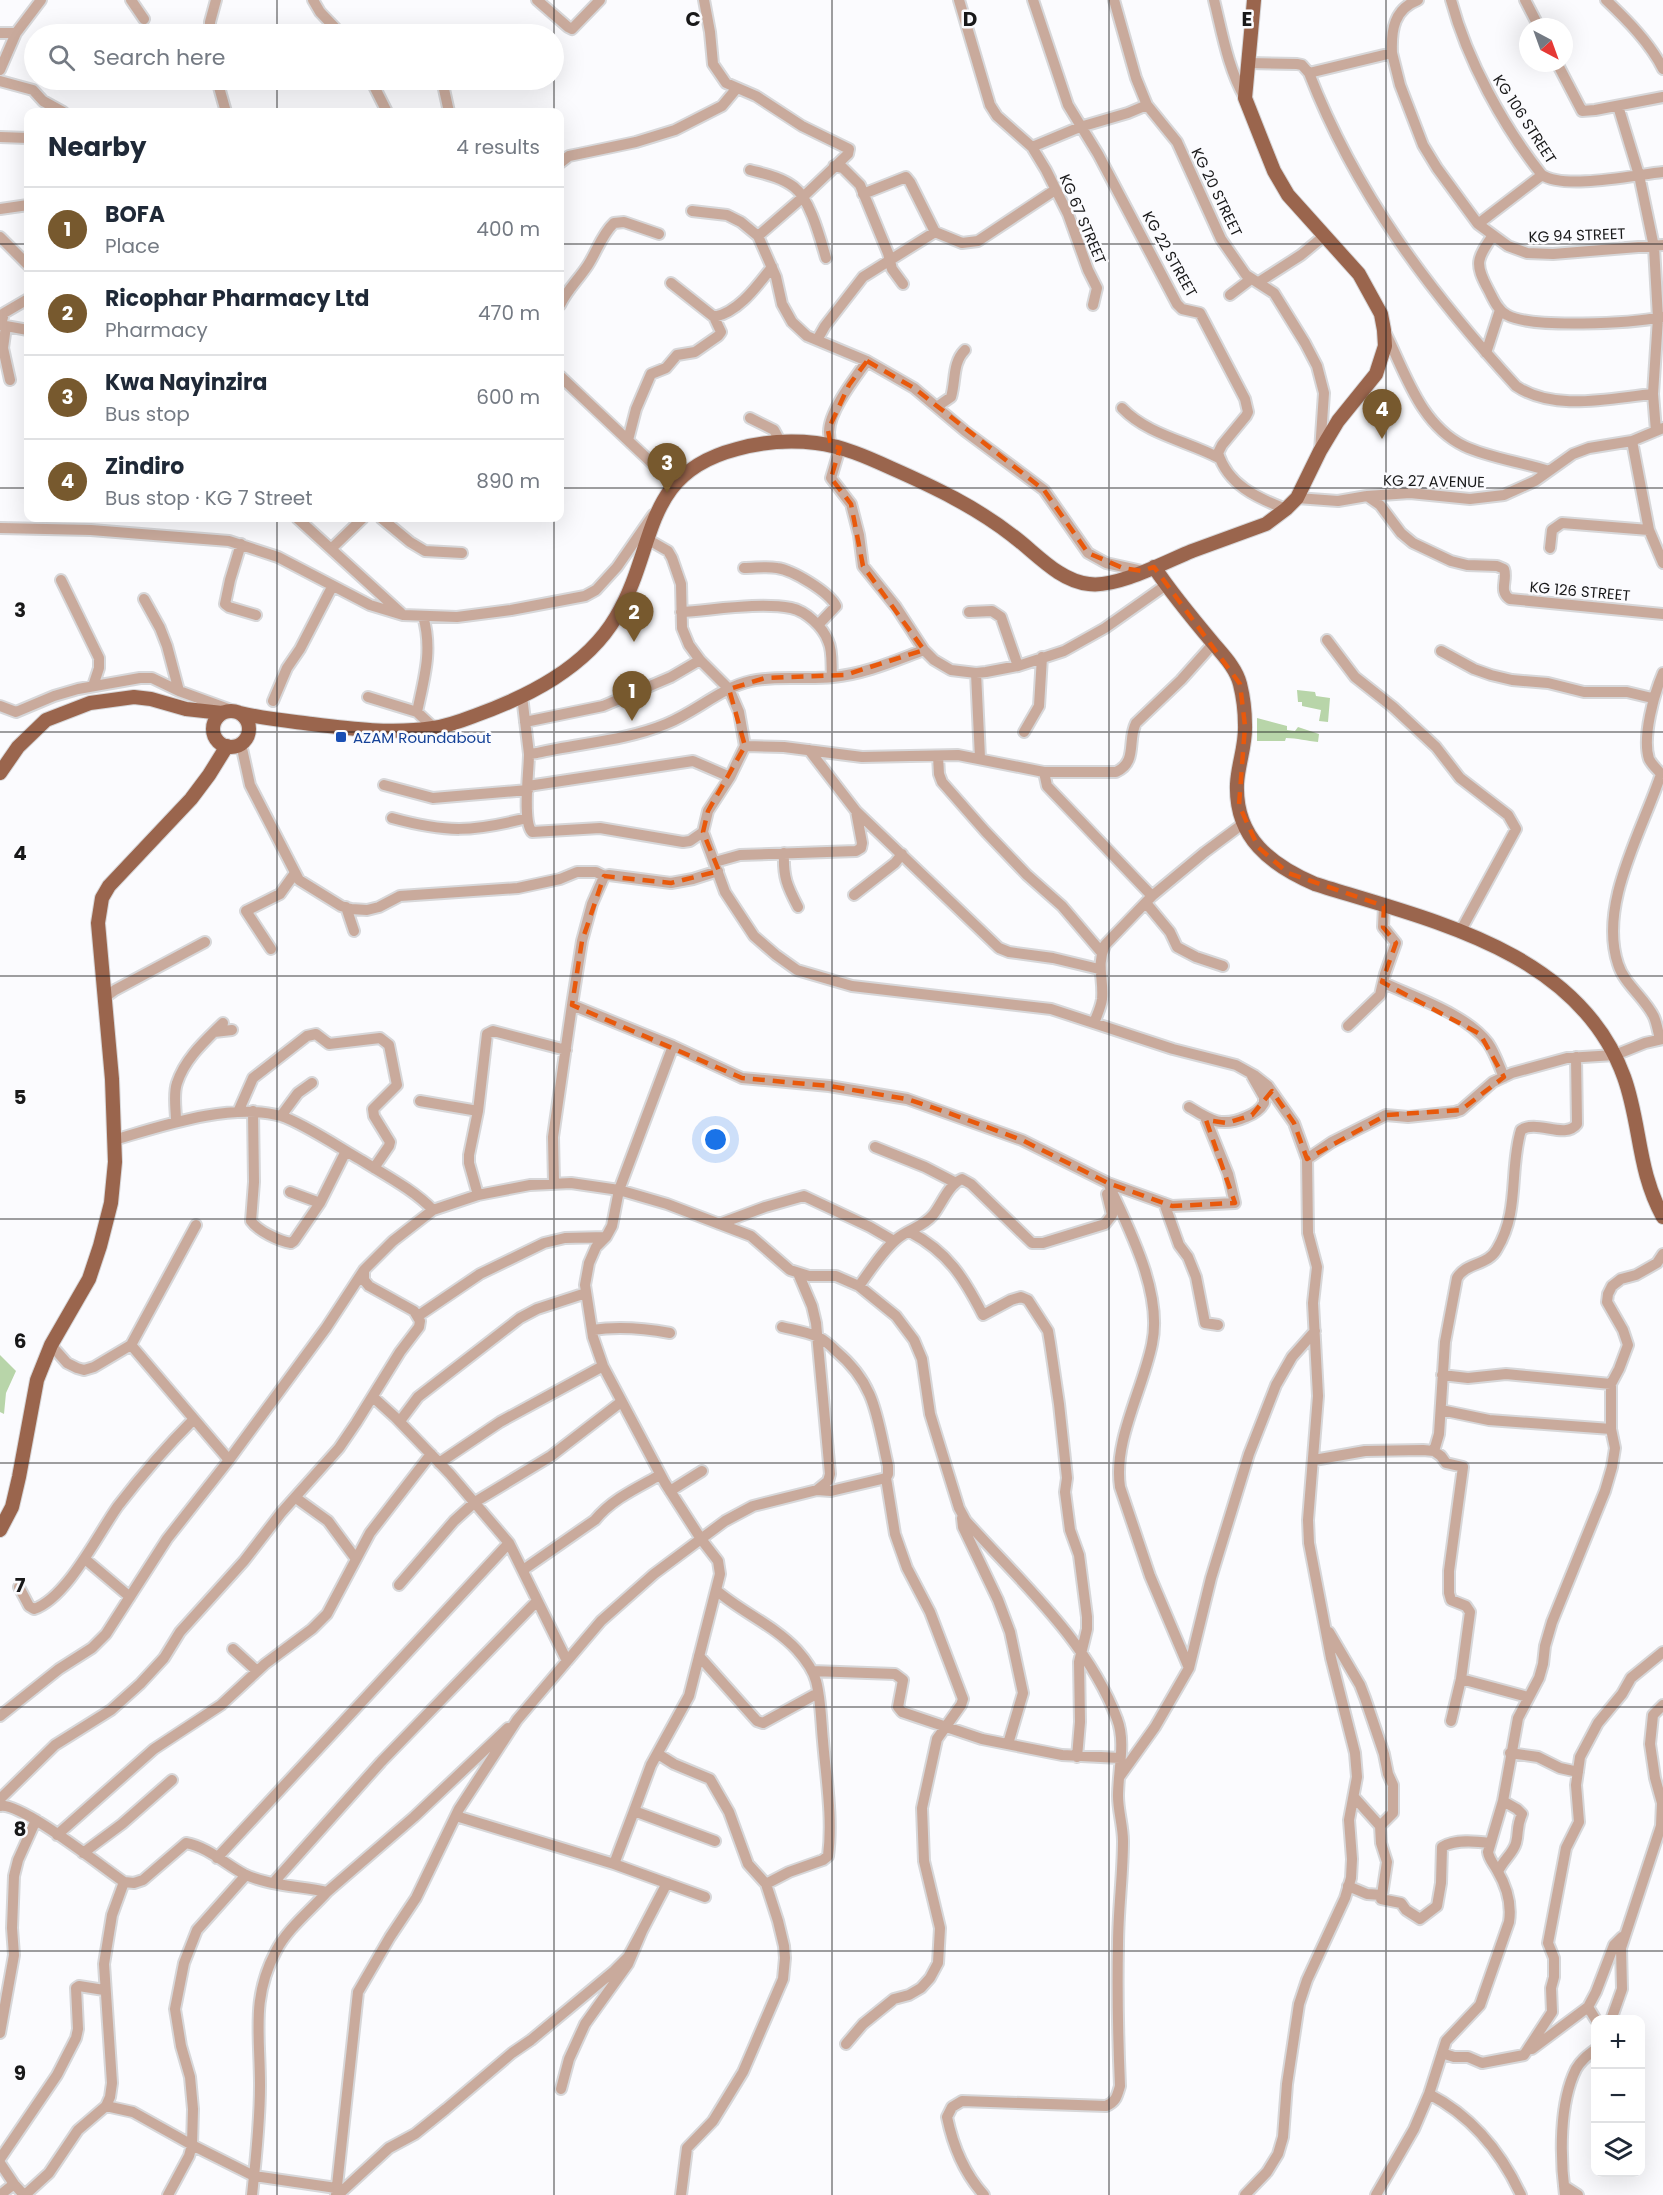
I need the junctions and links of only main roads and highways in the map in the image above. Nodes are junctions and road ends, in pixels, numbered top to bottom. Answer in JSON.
{"nodes":[{"id":1,"x":1254,"y":0,"type":"edge"},
{"id":2,"x":1148,"y":569,"type":"junction"},
{"id":3,"x":186,"y":709,"type":"junction"},
{"id":4,"x":232,"y":712,"type":"junction"},
{"id":5,"x":304,"y":723,"type":"junction"},
{"id":6,"x":213,"y":732,"type":"junction"},
{"id":7,"x":238,"y":742,"type":"junction"},
{"id":8,"x":0,"y":773,"type":"edge"},
{"id":9,"x":1663,"y":1217,"type":"edge"},
{"id":10,"x":0,"y":1530,"type":"edge"}],
"edges":[{"from":1,"to":2,"type":"main road"},
{"from":2,"to":5,"type":"main road"},
{"from":2,"to":9,"type":"main road"},
{"from":3,"to":4,"type":"main road"},
{"from":3,"to":6,"type":"main road"},
{"from":3,"to":8,"type":"main road"},
{"from":4,"to":5,"type":"main road"},
{"from":4,"to":6,"type":"main road"},
{"from":4,"to":7,"type":"main road"},
{"from":5,"to":7,"type":"main road"},
{"from":6,"to":7,"type":"main road"},
{"from":7,"to":10,"type":"main road"}]}
